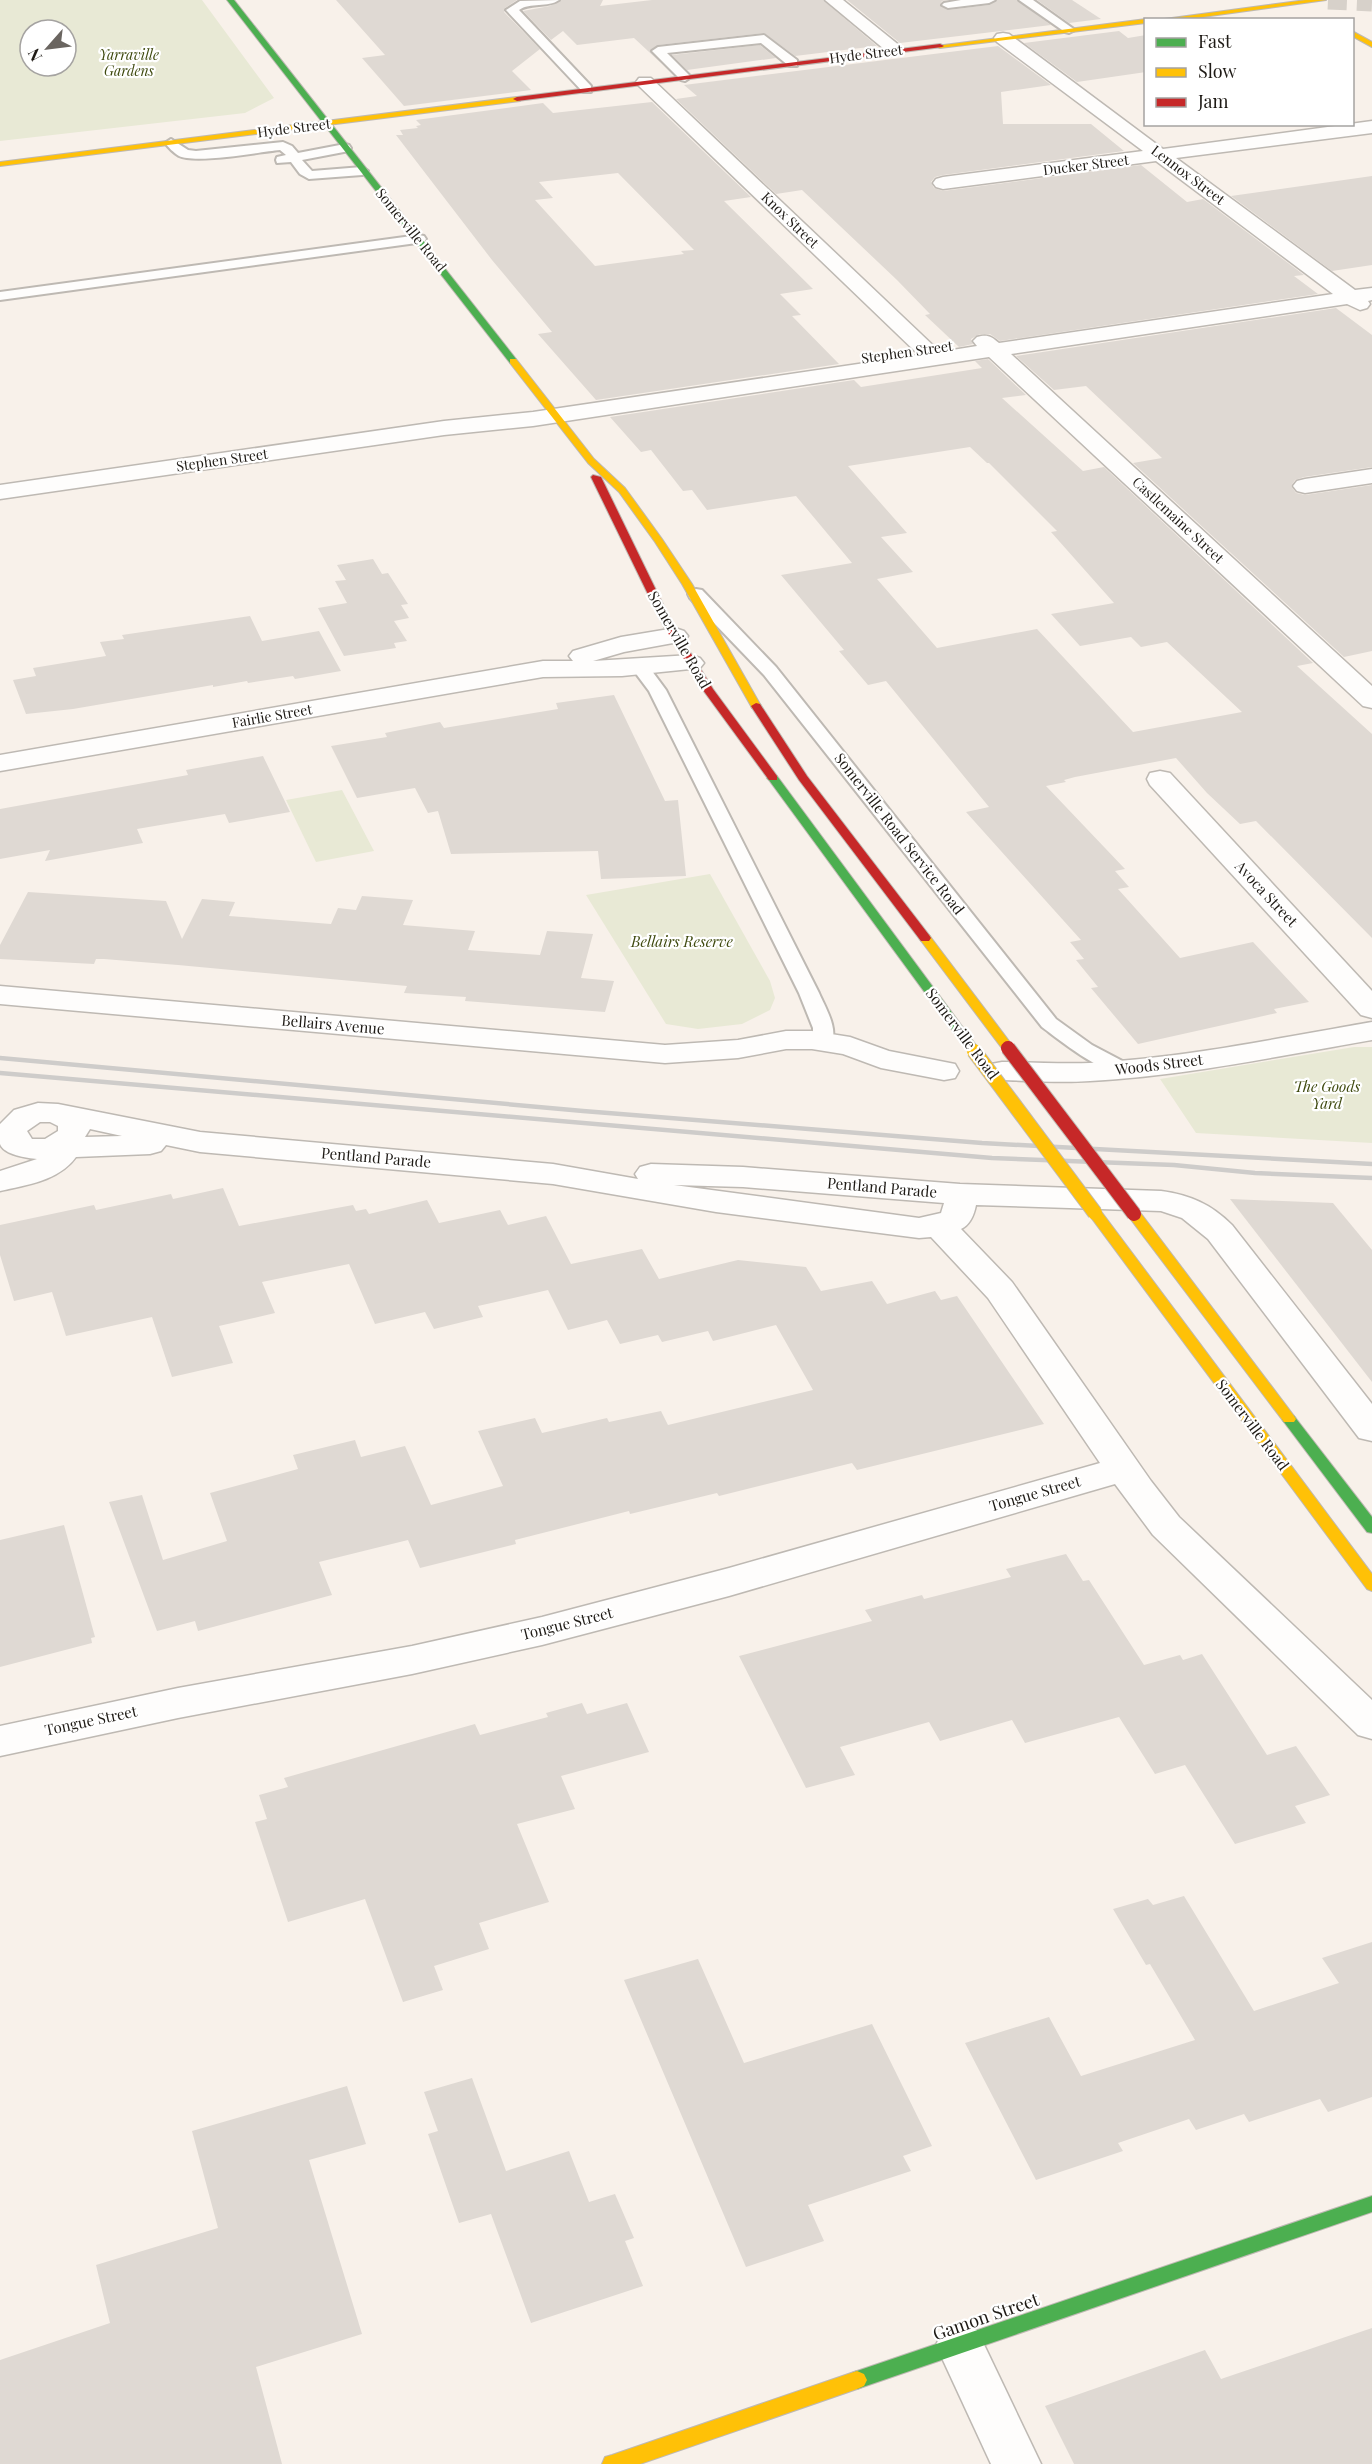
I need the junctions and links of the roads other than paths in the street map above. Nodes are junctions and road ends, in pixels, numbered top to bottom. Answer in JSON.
{"nodes":[{"id":1,"x":230,"y":0,"type":"edge"},
{"id":2,"x":553,"y":0,"type":"edge"},
{"id":3,"x":833,"y":0,"type":"edge"},
{"id":4,"x":989,"y":0,"type":"edge"},
{"id":5,"x":1025,"y":0,"type":"edge"},
{"id":6,"x":948,"y":5,"type":"dead end"},
{"id":7,"x":1322,"y":7,"type":"edge"},
{"id":8,"x":1177,"y":18,"type":"edge"},
{"id":9,"x":1144,"y":21,"type":"edge"},
{"id":10,"x":1069,"y":30,"type":"junction"},
{"id":11,"x":1354,"y":34,"type":"edge"},
{"id":12,"x":1003,"y":38,"type":"junction"},
{"id":13,"x":1372,"y":45,"type":"edge"},
{"id":14,"x":896,"y":50,"type":"junction"},
{"id":15,"x":793,"y":63,"type":"junction"},
{"id":16,"x":686,"y":77,"type":"junction"},
{"id":17,"x":645,"y":82,"type":"junction"},
{"id":18,"x":587,"y":89,"type":"junction"},
{"id":19,"x":323,"y":120,"type":"junction"},
{"id":20,"x":1372,"y":127,"type":"edge"},
{"id":21,"x":266,"y":131,"type":"junction"},
{"id":22,"x":171,"y":143,"type":"junction"},
{"id":23,"x":345,"y":148,"type":"junction"},
{"id":24,"x":255,"y":149,"type":"junction"},
{"id":25,"x":184,"y":153,"type":"junction"},
{"id":26,"x":0,"y":154,"type":"edge"},
{"id":27,"x":1161,"y":155,"type":"junction"},
{"id":28,"x":294,"y":157,"type":"junction"},
{"id":29,"x":268,"y":162,"type":"dead end"},
{"id":30,"x":0,"y":164,"type":"edge"},
{"id":31,"x":208,"y":168,"type":"dead end"},
{"id":32,"x":362,"y":171,"type":"junction"},
{"id":33,"x":943,"y":183,"type":"dead end"},
{"id":34,"x":419,"y":239,"type":"junction"},
{"id":35,"x":1372,"y":284,"type":"edge"},
{"id":36,"x":1354,"y":293,"type":"edge"},
{"id":37,"x":0,"y":296,"type":"edge"},
{"id":38,"x":1372,"y":313,"type":"edge"},
{"id":39,"x":989,"y":345,"type":"junction"},
{"id":40,"x":930,"y":354,"type":"junction"},
{"id":41,"x":552,"y":410,"type":"junction"},
{"id":42,"x":591,"y":461,"type":"junction"},
{"id":43,"x":1372,"y":476,"type":"edge"},
{"id":44,"x":1305,"y":486,"type":"dead end"},
{"id":45,"x":0,"y":492,"type":"edge"},
{"id":46,"x":687,"y":584,"type":"junction"},
{"id":47,"x":675,"y":636,"type":"junction"},
{"id":48,"x":624,"y":644,"type":"junction"},
{"id":49,"x":706,"y":654,"type":"junction"},
{"id":50,"x":640,"y":667,"type":"junction"},
{"id":51,"x":543,"y":669,"type":"junction"},
{"id":52,"x":770,"y":671,"type":"junction"},
{"id":53,"x":1372,"y":700,"type":"edge"},
{"id":54,"x":0,"y":763,"type":"edge"},
{"id":55,"x":1160,"y":779,"type":"dead end"},
{"id":56,"x":0,"y":995,"type":"edge"},
{"id":57,"x":1372,"y":1009,"type":"edge"},
{"id":58,"x":1372,"y":1031,"type":"edge"},
{"id":59,"x":824,"y":1050,"type":"junction"},
{"id":60,"x":1123,"y":1069,"type":"junction"},
{"id":61,"x":30,"y":1133,"type":"edge"},
{"id":62,"x":553,"y":1174,"type":"junction"},
{"id":63,"x":0,"y":1180,"type":"edge"},
{"id":64,"x":960,"y":1194,"type":"junction"},
{"id":65,"x":939,"y":1226,"type":"junction"},
{"id":66,"x":1372,"y":1429,"type":"edge"},
{"id":67,"x":1125,"y":1468,"type":"junction"},
{"id":68,"x":1372,"y":1528,"type":"edge"},
{"id":69,"x":1372,"y":1585,"type":"edge"},
{"id":70,"x":1372,"y":1724,"type":"edge"},
{"id":71,"x":0,"y":1741,"type":"edge"},
{"id":72,"x":1372,"y":2204,"type":"edge"},
{"id":73,"x":960,"y":2345,"type":"junction"},
{"id":74,"x":612,"y":2464,"type":"edge"},
{"id":75,"x":1016,"y":2464,"type":"edge"}],
"edges":[{"from":1,"to":19,"type":"main road","name":"Somerville Road"},
{"from":2,"to":18,"type":"lane"},
{"from":3,"to":14,"type":"street"},
{"from":4,"to":6,"type":"lane"},
{"from":5,"to":10,"type":"lane"},
{"from":7,"to":8,"type":"main road"},
{"from":9,"to":10,"type":"main road","name":"Hyde Street"},
{"from":10,"to":12,"type":"main road","name":"Hyde Street"},
{"from":11,"to":13,"type":"main road"},
{"from":12,"to":14,"type":"main road","name":"Hyde Street"},
{"from":12,"to":27,"type":"street","name":"Lennox Street"},
{"from":14,"to":15,"type":"main road","name":"Hyde Street"},
{"from":15,"to":16,"type":"main road","name":"Hyde Street"},
{"from":15,"to":16,"type":"lane"},
{"from":16,"to":17,"type":"main road","name":"Hyde Street"},
{"from":17,"to":18,"type":"main road","name":"Hyde Street"},
{"from":17,"to":40,"type":"street","name":"Knox Street"},
{"from":18,"to":19,"type":"main road","name":"Hyde Street"},
{"from":19,"to":21,"type":"main road","name":"Hyde Street"},
{"from":19,"to":23,"type":"main road","name":"Somerville Road"},
{"from":19,"to":26,"type":"main road","name":"Hyde Street"},
{"from":20,"to":27,"type":"street","name":"Ducker Street"},
{"from":21,"to":22,"type":"main road","name":"Hyde Street"},
{"from":21,"to":24,"type":"lane"},
{"from":22,"to":25,"type":"lane"},
{"from":22,"to":30,"type":"main road","name":"Hyde Street"},
{"from":23,"to":28,"type":"lane"},
{"from":23,"to":32,"type":"main road","name":"Somerville Road"},
{"from":24,"to":25,"type":"lane"},
{"from":24,"to":28,"type":"lane"},
{"from":25,"to":31,"type":"lane"},
{"from":27,"to":33,"type":"street","name":"Ducker Street"},
{"from":27,"to":36,"type":"street","name":"Lennox Street"},
{"from":28,"to":29,"type":"lane"},
{"from":28,"to":32,"type":"lane"},
{"from":32,"to":34,"type":"main road","name":"Somerville Road"},
{"from":34,"to":37,"type":"lane"},
{"from":34,"to":41,"type":"main road","name":"Somerville Road"},
{"from":35,"to":36,"type":"street","name":"Stephen Street"},
{"from":36,"to":38,"type":"street","name":"Lennox Street"},
{"from":36,"to":39,"type":"street","name":"Stephen Street"},
{"from":39,"to":40,"type":"street","name":"Stephen Street"},
{"from":39,"to":53,"type":"street","name":"Castlemaine Street"},
{"from":40,"to":41,"type":"street","name":"Stephen Street"},
{"from":41,"to":42,"type":"main road","name":"Somerville Road"},
{"from":41,"to":45,"type":"street","name":"Stephen Street"},
{"from":42,"to":46,"type":"main road","name":"Somerville Road"},
{"from":42,"to":47,"type":"main road","name":"Somerville Road"},
{"from":43,"to":44,"type":"street"},
{"from":46,"to":49,"type":"main road","name":"Somerville Road"},
{"from":46,"to":52,"type":"lane","name":"Somerville Road Service Road"},
{"from":47,"to":48,"type":"street","name":"Fairlie Street"},
{"from":47,"to":49,"type":"main road","name":"Somerville Road"},
{"from":47,"to":49,"type":"main road"},
{"from":48,"to":50,"type":"street"},
{"from":48,"to":51,"type":"street","name":"Fairlie Street"},
{"from":49,"to":50,"type":"street","name":"Fairlie Street"},
{"from":49,"to":52,"type":"lane"},
{"from":49,"to":68,"type":"main road","name":"Somerville Road","bridge":true},
{"from":49,"to":69,"type":"main road","name":"Somerville Road","bridge":true},
{"from":50,"to":51,"type":"street","name":"Fairlie Street"},
{"from":50,"to":59,"type":"lane"},
{"from":51,"to":54,"type":"street","name":"Fairlie Street"},
{"from":52,"to":60,"type":"lane","name":"Somerville Road Service Road"},
{"from":55,"to":57,"type":"street","name":"Avoca Street"},
{"from":56,"to":59,"type":"street","name":"Bellairs Avenue"},
{"from":58,"to":60,"type":"street","name":"Woods Street"},
{"from":59,"to":60,"type":"street","name":"Woods Street"},
{"from":61,"to":62,"type":"street","name":"Pentland Parade"},
{"from":61,"to":63,"type":"street"},
{"from":62,"to":64,"type":"street","name":"Pentland Parade"},
{"from":62,"to":65,"type":"street","name":"Pentland Parade"},
{"from":64,"to":65,"type":"street"},
{"from":64,"to":66,"type":"street","name":"Pentland Parade"},
{"from":65,"to":67,"type":"street"},
{"from":67,"to":70,"type":"street"},
{"from":67,"to":71,"type":"street","name":"Tongue Street"},
{"from":72,"to":73,"type":"main road","name":"Gamon Street"},
{"from":73,"to":74,"type":"main road","name":"Gamon Street"},
{"from":73,"to":75,"type":"street"}]}
